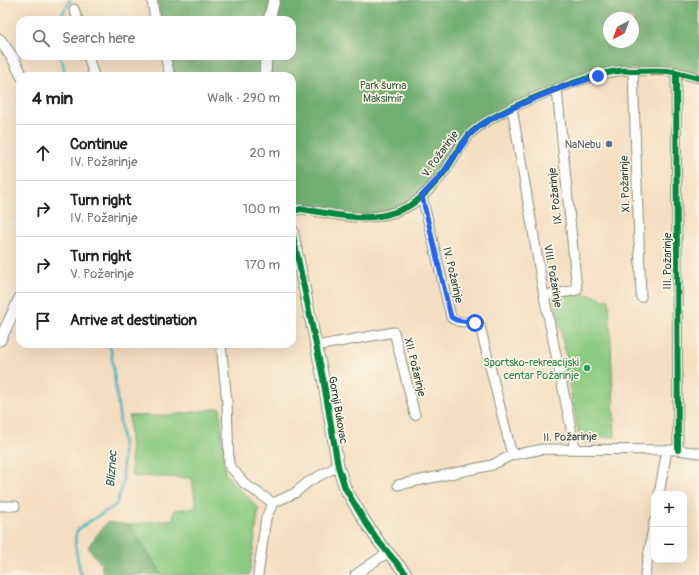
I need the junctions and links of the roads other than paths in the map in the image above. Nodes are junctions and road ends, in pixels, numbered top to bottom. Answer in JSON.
{"nodes":[{"id":1,"x":152,"y":0,"type":"edge"},
{"id":2,"x":274,"y":0,"type":"edge"},
{"id":3,"x":74,"y":9,"type":"dead end"},
{"id":4,"x":77,"y":16,"type":"edge"},
{"id":5,"x":154,"y":16,"type":"edge"},
{"id":6,"x":270,"y":16,"type":"edge"},
{"id":7,"x":0,"y":40,"type":"edge"},
{"id":8,"x":89,"y":60,"type":"edge"},
{"id":9,"x":166,"y":60,"type":"edge"},
{"id":10,"x":266,"y":60,"type":"edge"},
{"id":11,"x":633,"y":71,"type":"junction"},
{"id":12,"x":20,"y":72,"type":"edge"},
{"id":13,"x":93,"y":72,"type":"edge"},
{"id":14,"x":169,"y":72,"type":"edge"},
{"id":15,"x":265,"y":72,"type":"edge"},
{"id":16,"x":676,"y":72,"type":"junction"},
{"id":17,"x":699,"y":78,"type":"edge"},
{"id":18,"x":557,"y":89,"type":"junction"},
{"id":19,"x":512,"y":108,"type":"junction"},
{"id":20,"x":422,"y":196,"type":"junction"},
{"id":21,"x":296,"y":211,"type":"edge"},
{"id":22,"x":296,"y":249,"type":"edge"},
{"id":23,"x":544,"y":296,"type":"junction"},
{"id":24,"x":641,"y":297,"type":"dead end"},
{"id":25,"x":16,"y":306,"type":"edge"},
{"id":26,"x":0,"y":340,"type":"edge"},
{"id":27,"x":316,"y":346,"type":"junction"},
{"id":28,"x":221,"y":348,"type":"edge"},
{"id":29,"x":415,"y":415,"type":"dead end"},
{"id":30,"x":575,"y":448,"type":"junction"},
{"id":31,"x":667,"y":450,"type":"junction"},
{"id":32,"x":678,"y":450,"type":"junction"},
{"id":33,"x":699,"y":453,"type":"edge"},
{"id":34,"x":512,"y":455,"type":"junction"},
{"id":35,"x":338,"y":466,"type":"junction"},
{"id":36,"x":398,"y":485,"type":"dead end"},
{"id":37,"x":660,"y":491,"type":"edge"},
{"id":38,"x":273,"y":503,"type":"junction"},
{"id":39,"x":0,"y":506,"type":"edge"},
{"id":40,"x":15,"y":506,"type":"dead end"},
{"id":41,"x":653,"y":527,"type":"edge"},
{"id":42,"x":387,"y":553,"type":"junction"},
{"id":43,"x":258,"y":575,"type":"edge"},
{"id":44,"x":355,"y":575,"type":"edge"},
{"id":45,"x":407,"y":575,"type":"edge"},
{"id":46,"x":644,"y":575,"type":"edge"}],
"edges":[{"from":1,"to":5,"type":"street"},
{"from":2,"to":6,"type":"street"},
{"from":3,"to":4,"type":"street"},
{"from":7,"to":12,"type":"street"},
{"from":8,"to":13,"type":"street"},
{"from":9,"to":14,"type":"street"},
{"from":10,"to":15,"type":"street"},
{"from":11,"to":16,"type":"street","name":"V. Požarinje"},
{"from":11,"to":18,"type":"street","name":"V. Požarinje"},
{"from":11,"to":24,"type":"street","name":"XI. Požarinje"},
{"from":16,"to":17,"type":"street","name":"V. Požarinje"},
{"from":16,"to":32,"type":"street","name":"III. Požarinje"},
{"from":18,"to":19,"type":"street","name":"V. Požarinje"},
{"from":18,"to":23,"type":"street","name":"IX. Požarinje"},
{"from":19,"to":20,"type":"street","name":"V. Požarinje"},
{"from":19,"to":23,"type":"street","name":"VIII. Požarinje"},
{"from":20,"to":21,"type":"street","name":"V. Požarinje"},
{"from":20,"to":34,"type":"street","name":"IV. Požarinje"},
{"from":22,"to":27,"type":"street","name":"Gornji Bukovac"},
{"from":23,"to":30,"type":"street","name":"VIII. Požarinje"},
{"from":25,"to":26,"type":"street"},
{"from":27,"to":29,"type":"street","name":"XII. Požarinje"},
{"from":27,"to":35,"type":"street","name":"Gornji Bukovac"},
{"from":28,"to":38,"type":"street"},
{"from":30,"to":31,"type":"street","name":"II. Požarinje"},
{"from":30,"to":34,"type":"street","name":"II. Požarinje"},
{"from":31,"to":32,"type":"street","name":"II. Požarinje"},
{"from":31,"to":37,"type":"street"},
{"from":32,"to":33,"type":"street","name":"II. Požarinje"},
{"from":34,"to":36,"type":"street","name":"II. Požarinje"},
{"from":35,"to":38,"type":"street"},
{"from":35,"to":42,"type":"street","name":"Gornji Bukovac"},
{"from":38,"to":43,"type":"street"},
{"from":39,"to":40,"type":"street"},
{"from":41,"to":46,"type":"street"},
{"from":42,"to":44,"type":"street"},
{"from":42,"to":45,"type":"street","name":"Gornji Bukovac"}]}
